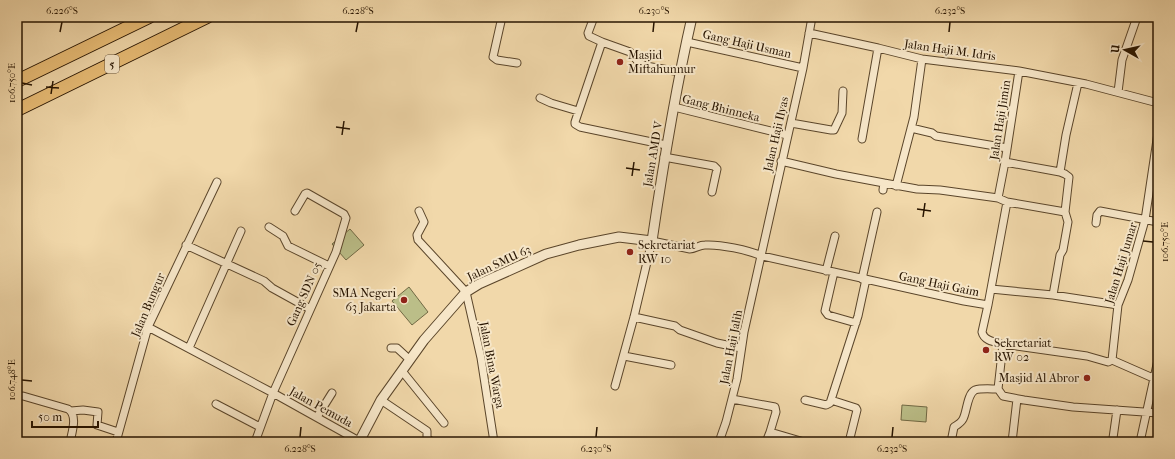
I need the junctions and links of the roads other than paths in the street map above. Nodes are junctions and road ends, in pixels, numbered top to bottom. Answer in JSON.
{"nodes":[{"id":1,"x":149,"y":17,"type":"edge"},
{"id":2,"x":206,"y":17,"type":"edge"},
{"id":3,"x":502,"y":17,"type":"edge"},
{"id":4,"x":594,"y":17,"type":"edge"},
{"id":5,"x":692,"y":17,"type":"edge"},
{"id":6,"x":812,"y":17,"type":"edge"},
{"id":7,"x":1137,"y":17,"type":"edge"},
{"id":8,"x":809,"y":33,"type":"junction"},
{"id":9,"x":602,"y":42,"type":"junction"},
{"id":10,"x":687,"y":42,"type":"junction"},
{"id":11,"x":878,"y":48,"type":"junction"},
{"id":12,"x":922,"y":59,"type":"junction"},
{"id":13,"x":517,"y":63,"type":"dead end"},
{"id":14,"x":803,"y":68,"type":"junction"},
{"id":15,"x":1019,"y":71,"type":"junction"},
{"id":16,"x":680,"y":72,"type":"junction"},
{"id":17,"x":17,"y":81,"type":"edge"},
{"id":18,"x":1078,"y":83,"type":"junction"},
{"id":19,"x":843,"y":90,"type":"dead end"},
{"id":20,"x":1118,"y":92,"type":"junction"},
{"id":21,"x":540,"y":98,"type":"dead end"},
{"id":22,"x":1158,"y":103,"type":"edge"},
{"id":23,"x":674,"y":107,"type":"junction"},
{"id":24,"x":17,"y":110,"type":"edge"},
{"id":25,"x":578,"y":111,"type":"junction"},
{"id":26,"x":790,"y":123,"type":"junction"},
{"id":27,"x":911,"y":128,"type":"junction"},
{"id":28,"x":1158,"y":134,"type":"edge"},
{"id":29,"x":788,"y":135,"type":"junction"},
{"id":30,"x":862,"y":139,"type":"dead end"},
{"id":31,"x":666,"y":145,"type":"junction"},
{"id":32,"x":1007,"y":148,"type":"junction"},
{"id":33,"x":664,"y":157,"type":"junction"},
{"id":34,"x":781,"y":161,"type":"junction"},
{"id":35,"x":1005,"y":162,"type":"junction"},
{"id":36,"x":1060,"y":172,"type":"junction"},
{"id":37,"x":217,"y":182,"type":"dead end"},
{"id":38,"x":896,"y":186,"type":"junction"},
{"id":39,"x":712,"y":192,"type":"dead end"},
{"id":40,"x":998,"y":198,"type":"junction"},
{"id":41,"x":1007,"y":202,"type":"junction"},
{"id":42,"x":295,"y":211,"type":"dead end"},
{"id":43,"x":419,"y":211,"type":"dead end"},
{"id":44,"x":877,"y":212,"type":"dead end"},
{"id":45,"x":1065,"y":212,"type":"junction"},
{"id":46,"x":1145,"y":220,"type":"junction"},
{"id":47,"x":1158,"y":222,"type":"edge"},
{"id":48,"x":1096,"y":223,"type":"dead end"},
{"id":49,"x":269,"y":227,"type":"dead end"},
{"id":50,"x":241,"y":231,"type":"dead end"},
{"id":51,"x":835,"y":236,"type":"dead end"},
{"id":52,"x":652,"y":241,"type":"junction"},
{"id":53,"x":186,"y":246,"type":"junction"},
{"id":54,"x":762,"y":256,"type":"junction"},
{"id":55,"x":226,"y":263,"type":"junction"},
{"id":56,"x":329,"y":266,"type":"junction"},
{"id":57,"x":826,"y":271,"type":"junction"},
{"id":58,"x":834,"y":272,"type":"junction"},
{"id":59,"x":864,"y":279,"type":"junction"},
{"id":60,"x":991,"y":289,"type":"junction"},
{"id":61,"x":466,"y":292,"type":"junction"},
{"id":62,"x":1053,"y":295,"type":"junction"},
{"id":63,"x":988,"y":305,"type":"junction"},
{"id":64,"x":1118,"y":305,"type":"junction"},
{"id":65,"x":310,"y":308,"type":"junction"},
{"id":66,"x":634,"y":317,"type":"junction"},
{"id":67,"x":856,"y":323,"type":"junction"},
{"id":68,"x":148,"y":327,"type":"junction"},
{"id":69,"x":1003,"y":344,"type":"junction"},
{"id":70,"x":189,"y":348,"type":"junction"},
{"id":71,"x":391,"y":348,"type":"dead end"},
{"id":72,"x":742,"y":348,"type":"junction"},
{"id":73,"x":624,"y":356,"type":"junction"},
{"id":74,"x":410,"y":360,"type":"junction"},
{"id":75,"x":1112,"y":360,"type":"junction"},
{"id":76,"x":1158,"y":360,"type":"edge"},
{"id":77,"x":671,"y":365,"type":"dead end"},
{"id":78,"x":402,"y":371,"type":"junction"},
{"id":79,"x":1153,"y":378,"type":"junction"},
{"id":80,"x":615,"y":386,"type":"dead end"},
{"id":81,"x":998,"y":389,"type":"junction"},
{"id":82,"x":273,"y":393,"type":"junction"},
{"id":83,"x":332,"y":393,"type":"dead end"},
{"id":84,"x":23,"y":396,"type":"dead end"},
{"id":85,"x":732,"y":398,"type":"junction"},
{"id":86,"x":1017,"y":399,"type":"junction"},
{"id":87,"x":381,"y":400,"type":"junction"},
{"id":88,"x":805,"y":400,"type":"dead end"},
{"id":89,"x":831,"y":400,"type":"junction"},
{"id":90,"x":216,"y":404,"type":"dead end"},
{"id":91,"x":1117,"y":410,"type":"junction"},
{"id":92,"x":72,"y":411,"type":"junction"},
{"id":93,"x":1146,"y":412,"type":"junction"},
{"id":94,"x":1158,"y":414,"type":"edge"},
{"id":95,"x":317,"y":417,"type":"junction"},
{"id":96,"x":444,"y":423,"type":"dead end"},
{"id":97,"x":260,"y":427,"type":"junction"},
{"id":98,"x":118,"y":432,"type":"junction"},
{"id":99,"x":770,"y":432,"type":"junction"},
{"id":100,"x":1113,"y":438,"type":"dead end"},
{"id":101,"x":70,"y":442,"type":"edge"},
{"id":102,"x":116,"y":442,"type":"edge"},
{"id":103,"x":255,"y":442,"type":"edge"},
{"id":104,"x":359,"y":442,"type":"edge"},
{"id":105,"x":432,"y":442,"type":"edge"},
{"id":106,"x":494,"y":442,"type":"edge"},
{"id":107,"x":719,"y":442,"type":"edge"},
{"id":108,"x":766,"y":442,"type":"edge"},
{"id":109,"x":804,"y":442,"type":"edge"},
{"id":110,"x":849,"y":442,"type":"edge"},
{"id":111,"x":951,"y":442,"type":"edge"},
{"id":112,"x":1012,"y":442,"type":"edge"},
{"id":113,"x":1140,"y":442,"type":"edge"}],
"edges":[{"from":1,"to":17,"type":"highway","number":"5"},
{"from":2,"to":24,"type":"highway","number":"5"},
{"from":3,"to":13,"type":"street"},
{"from":4,"to":9,"type":"street"},
{"from":5,"to":10,"type":"street","name":"Jalan AMD V"},
{"from":6,"to":8,"type":"street","name":"Jalan Haji Ilyas"},
{"from":7,"to":20,"type":"street"},
{"from":8,"to":11,"type":"street","name":"Jalan Haji M. Idris"},
{"from":8,"to":14,"type":"street","name":"Jalan Haji Ilyas"},
{"from":9,"to":16,"type":"street"},
{"from":9,"to":25,"type":"street"},
{"from":10,"to":14,"type":"street","name":"Gang Haji Usman"},
{"from":10,"to":16,"type":"street","name":"Jalan AMD V"},
{"from":11,"to":12,"type":"street","name":"Jalan Haji M. Idris"},
{"from":11,"to":30,"type":"street"},
{"from":12,"to":15,"type":"street","name":"Jalan Haji M. Idris"},
{"from":12,"to":27,"type":"street"},
{"from":14,"to":26,"type":"street","name":"Jalan Haji Ilyas"},
{"from":15,"to":18,"type":"street","name":"Jalan Haji Jimin"},
{"from":15,"to":32,"type":"street","name":"Jalan Haji Jimin"},
{"from":16,"to":23,"type":"street","name":"Jalan AMD V"},
{"from":18,"to":20,"type":"street","name":"Jalan Haji Jimin"},
{"from":18,"to":36,"type":"street"},
{"from":19,"to":26,"type":"street"},
{"from":20,"to":22,"type":"street","name":"Jalan Haji Jimin"},
{"from":21,"to":25,"type":"street"},
{"from":23,"to":29,"type":"street","name":"Gang Bhinneka"},
{"from":23,"to":31,"type":"street","name":"Jalan AMD V"},
{"from":25,"to":31,"type":"street"},
{"from":26,"to":29,"type":"street","name":"Jalan Haji Ilyas"},
{"from":27,"to":32,"type":"street"},
{"from":27,"to":38,"type":"street"},
{"from":28,"to":46,"type":"street","name":"Jalan Haji Jumar"},
{"from":29,"to":34,"type":"street","name":"Jalan Haji Ilyas"},
{"from":31,"to":33,"type":"street","name":"Jalan AMD V"},
{"from":32,"to":35,"type":"street","name":"Jalan Haji Jimin"},
{"from":33,"to":39,"type":"street"},
{"from":33,"to":52,"type":"street","name":"Jalan AMD V"},
{"from":34,"to":38,"type":"street"},
{"from":34,"to":54,"type":"street","name":"Jalan Haji Ilyas"},
{"from":35,"to":36,"type":"street"},
{"from":35,"to":40,"type":"street","name":"Jalan Haji Jimin"},
{"from":36,"to":45,"type":"street"},
{"from":37,"to":53,"type":"street","name":"Jalan Bungur"},
{"from":38,"to":40,"type":"street"},
{"from":40,"to":41,"type":"street"},
{"from":41,"to":45,"type":"street"},
{"from":41,"to":60,"type":"street"},
{"from":42,"to":56,"type":"street","name":"Gang SDN 05"},
{"from":43,"to":61,"type":"street"},
{"from":44,"to":59,"type":"street"},
{"from":45,"to":62,"type":"street"},
{"from":46,"to":47,"type":"street"},
{"from":46,"to":48,"type":"street"},
{"from":46,"to":64,"type":"street","name":"Jalan Haji Jumar"},
{"from":49,"to":56,"type":"street"},
{"from":50,"to":55,"type":"street"},
{"from":51,"to":57,"type":"street"},
{"from":52,"to":54,"type":"street","name":"Gang Haji Gaim"},
{"from":52,"to":61,"type":"street","name":"Jalan SMU 63"},
{"from":52,"to":66,"type":"street"},
{"from":53,"to":55,"type":"street"},
{"from":53,"to":68,"type":"street","name":"Jalan Bungur"},
{"from":54,"to":57,"type":"street","name":"Gang Haji Gaim"},
{"from":54,"to":72,"type":"street","name":"Jalan Haji Jalih"},
{"from":55,"to":65,"type":"street"},
{"from":55,"to":70,"type":"street"},
{"from":56,"to":65,"type":"street","name":"Gang SDN 05"},
{"from":57,"to":58,"type":"street","name":"Gang Haji Gaim"},
{"from":58,"to":59,"type":"street","name":"Gang Haji Gaim"},
{"from":58,"to":67,"type":"street"},
{"from":59,"to":63,"type":"street","name":"Gang Haji Gaim"},
{"from":59,"to":67,"type":"street"},
{"from":60,"to":62,"type":"street"},
{"from":60,"to":63,"type":"street"},
{"from":61,"to":74,"type":"street","name":"Jalan SMU 63"},
{"from":61,"to":106,"type":"street","name":"Jalan Bina Warga"},
{"from":62,"to":64,"type":"street"},
{"from":63,"to":69,"type":"street","name":"Gang Haji Gaim"},
{"from":64,"to":75,"type":"street","name":"Jalan Haji Jumar"},
{"from":65,"to":82,"type":"street","name":"Gang SDN 05"},
{"from":66,"to":72,"type":"street"},
{"from":66,"to":73,"type":"street"},
{"from":67,"to":89,"type":"street"},
{"from":68,"to":70,"type":"street","name":"Jalan Pemuda"},
{"from":68,"to":98,"type":"street","name":"Jalan Bungur"},
{"from":69,"to":75,"type":"street"},
{"from":69,"to":81,"type":"street"},
{"from":70,"to":82,"type":"street","name":"Jalan Pemuda"},
{"from":71,"to":74,"type":"street"},
{"from":72,"to":85,"type":"street","name":"Jalan Haji Jalih"},
{"from":73,"to":77,"type":"street"},
{"from":73,"to":80,"type":"street"},
{"from":74,"to":78,"type":"street","name":"Jalan SMU 63"},
{"from":75,"to":79,"type":"street"},
{"from":76,"to":79,"type":"street"},
{"from":78,"to":87,"type":"street","name":"Jalan SMU 63"},
{"from":78,"to":96,"type":"street"},
{"from":79,"to":93,"type":"street"},
{"from":81,"to":86,"type":"street"},
{"from":81,"to":111,"type":"street"},
{"from":82,"to":95,"type":"street","name":"Jalan Pemuda"},
{"from":82,"to":97,"type":"street","name":"Gang SDN 05"},
{"from":83,"to":95,"type":"street"},
{"from":84,"to":92,"type":"street"},
{"from":85,"to":99,"type":"street"},
{"from":85,"to":107,"type":"street","name":"Jalan Haji Jalih"},
{"from":86,"to":91,"type":"street"},
{"from":86,"to":112,"type":"street"},
{"from":87,"to":104,"type":"street","name":"Jalan SMU 63"},
{"from":87,"to":105,"type":"street"},
{"from":88,"to":89,"type":"street"},
{"from":89,"to":110,"type":"street"},
{"from":90,"to":97,"type":"street"},
{"from":91,"to":93,"type":"street"},
{"from":91,"to":100,"type":"street"},
{"from":92,"to":98,"type":"street"},
{"from":92,"to":101,"type":"street"},
{"from":93,"to":94,"type":"street"},
{"from":93,"to":113,"type":"street"},
{"from":95,"to":104,"type":"street","name":"Jalan Pemuda"},
{"from":97,"to":103,"type":"street","name":"Gang SDN 05"},
{"from":98,"to":102,"type":"street","name":"Jalan Bungur"},
{"from":99,"to":108,"type":"street"},
{"from":99,"to":109,"type":"street"}]}
